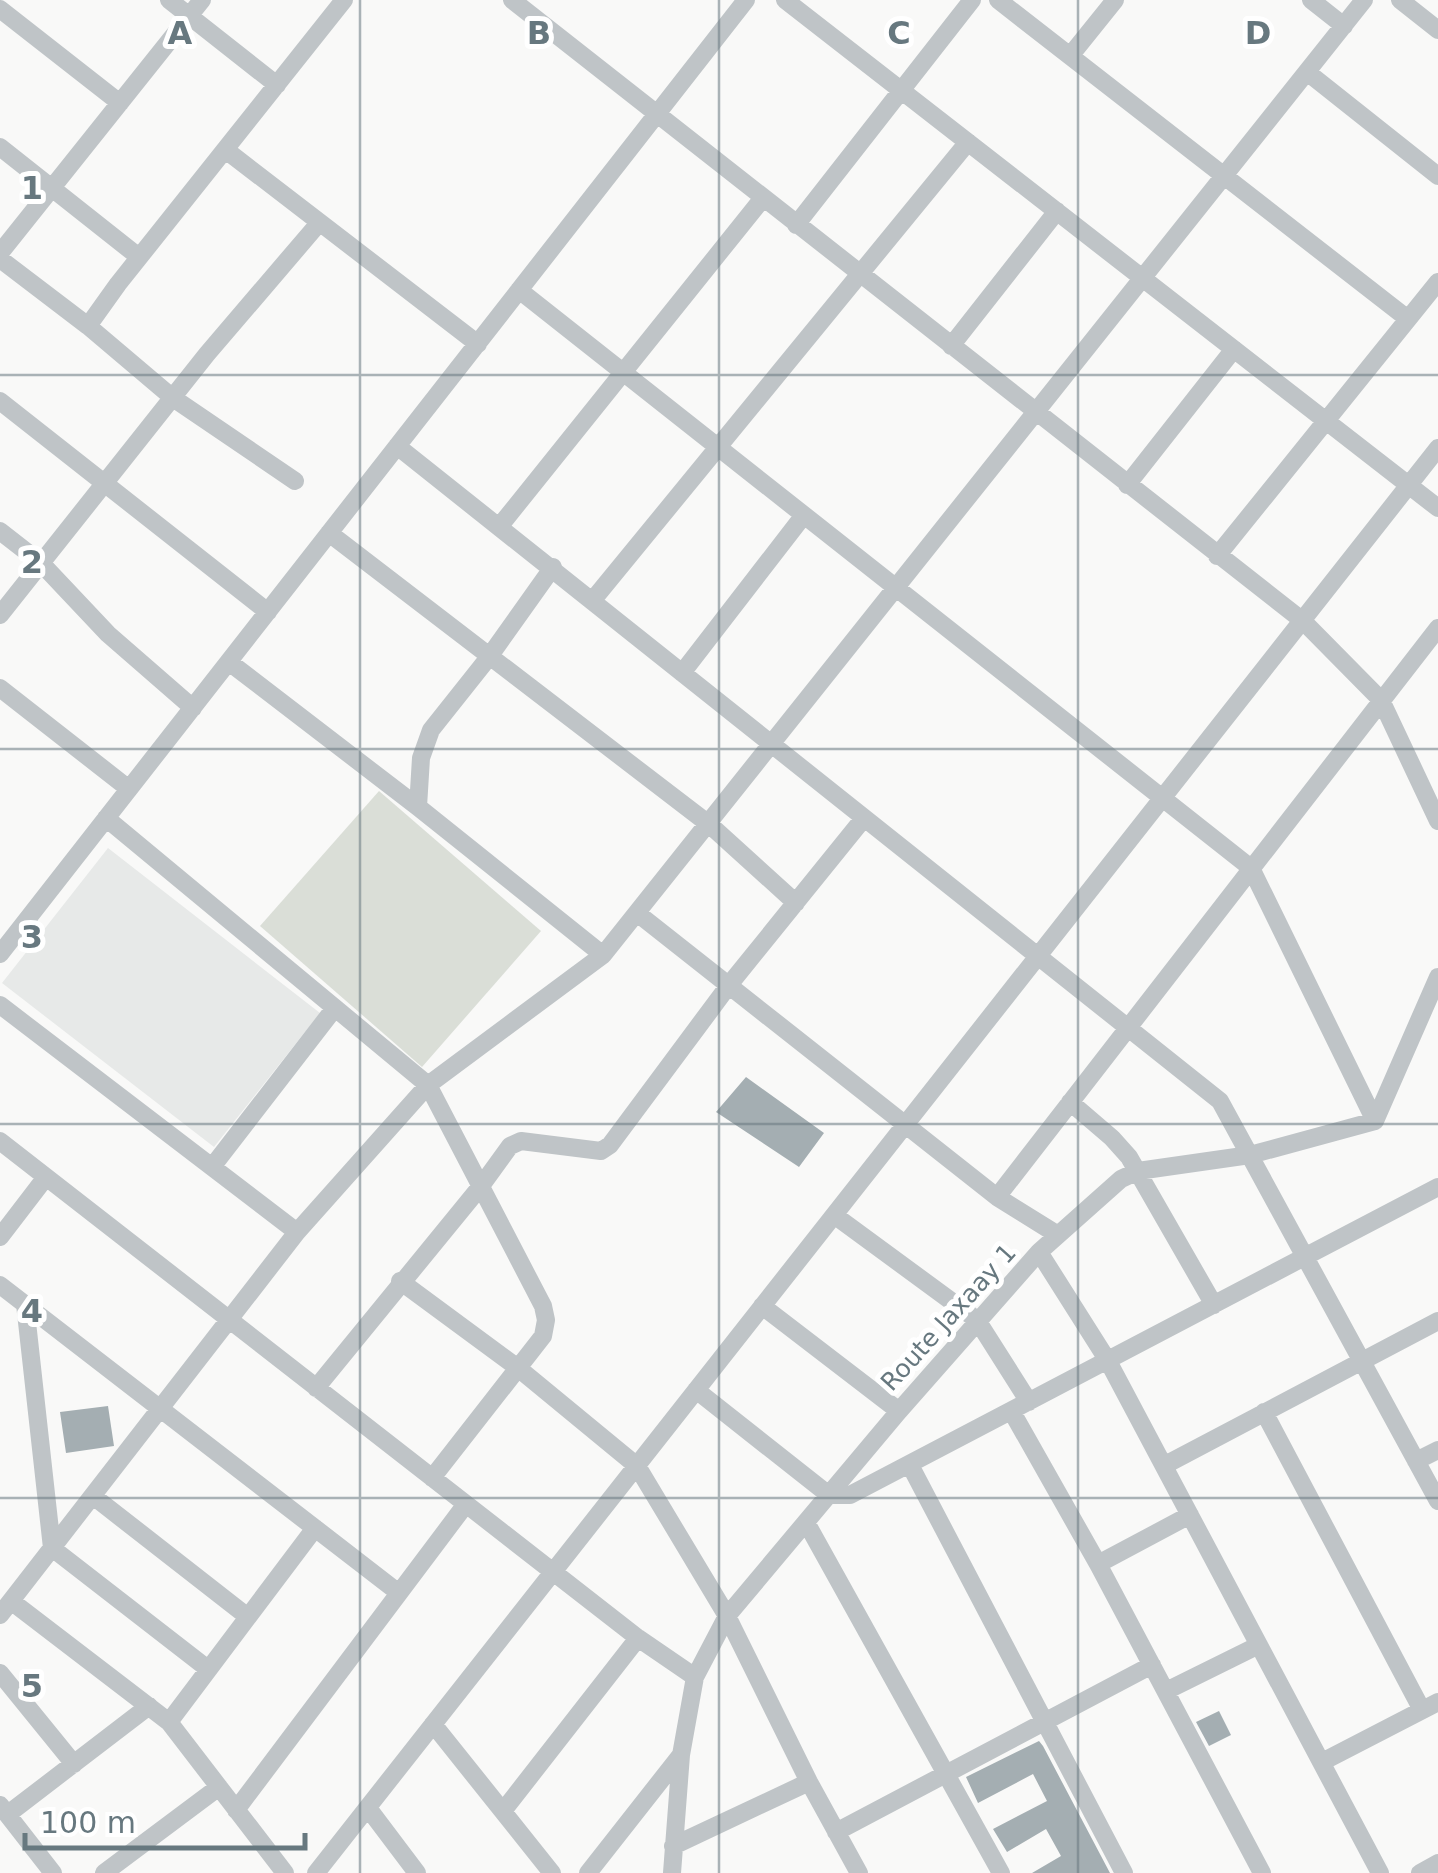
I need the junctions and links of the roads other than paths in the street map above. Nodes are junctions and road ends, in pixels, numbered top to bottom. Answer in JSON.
{"nodes":[{"id":1,"x":169,"y":0,"type":"edge"},
{"id":2,"x":202,"y":0,"type":"edge"},
{"id":3,"x":344,"y":0,"type":"edge"},
{"id":4,"x":512,"y":0,"type":"edge"},
{"id":5,"x":746,"y":0,"type":"edge"},
{"id":6,"x":785,"y":0,"type":"edge"},
{"id":7,"x":972,"y":0,"type":"edge"},
{"id":8,"x":998,"y":0,"type":"edge"},
{"id":9,"x":1115,"y":0,"type":"edge"},
{"id":10,"x":1310,"y":0,"type":"edge"},
{"id":11,"x":1364,"y":0,"type":"edge"},
{"id":12,"x":1400,"y":0,"type":"edge"},
{"id":13,"x":0,"y":9,"type":"edge"},
{"id":14,"x":189,"y":16,"type":"junction"},
{"id":15,"x":1344,"y":26,"type":"junction"},
{"id":16,"x":1438,"y":30,"type":"edge"},
{"id":17,"x":1070,"y":56,"type":"junction"},
{"id":18,"x":1307,"y":72,"type":"junction"},
{"id":19,"x":277,"y":85,"type":"junction"},
{"id":20,"x":901,"y":90,"type":"junction"},
{"id":21,"x":120,"y":103,"type":"junction"},
{"id":22,"x":657,"y":114,"type":"junction"},
{"id":23,"x":968,"y":142,"type":"junction"},
{"id":24,"x":0,"y":148,"type":"edge"},
{"id":25,"x":227,"y":150,"type":"junction"},
{"id":26,"x":1438,"y":176,"type":"edge"},
{"id":27,"x":1225,"y":177,"type":"junction"},
{"id":28,"x":52,"y":188,"type":"junction"},
{"id":29,"x":763,"y":198,"type":"junction"},
{"id":30,"x":1057,"y":212,"type":"junction"},
{"id":31,"x":319,"y":223,"type":"junction"},
{"id":32,"x":796,"y":225,"type":"junction"},
{"id":33,"x":2,"y":250,"type":"edge"},
{"id":34,"x":140,"y":258,"type":"junction"},
{"id":35,"x":859,"y":274,"type":"junction"},
{"id":36,"x":1144,"y":280,"type":"junction"},
{"id":37,"x":1438,"y":282,"type":"edge"},
{"id":38,"x":519,"y":290,"type":"junction"},
{"id":39,"x":1408,"y":319,"type":"junction"},
{"id":40,"x":88,"y":326,"type":"junction"},
{"id":41,"x":478,"y":344,"type":"junction"},
{"id":42,"x":951,"y":346,"type":"junction"},
{"id":43,"x":1234,"y":349,"type":"junction"},
{"id":44,"x":624,"y":372,"type":"junction"},
{"id":45,"x":173,"y":398,"type":"junction"},
{"id":46,"x":0,"y":400,"type":"edge"},
{"id":47,"x":1034,"y":412,"type":"junction"},
{"id":48,"x":1326,"y":421,"type":"junction"},
{"id":49,"x":397,"y":446,"type":"junction"},
{"id":50,"x":718,"y":447,"type":"junction"},
{"id":51,"x":1438,"y":448,"type":"edge"},
{"id":52,"x":294,"y":481,"type":"dead end"},
{"id":53,"x":105,"y":483,"type":"junction"},
{"id":54,"x":1127,"y":485,"type":"junction"},
{"id":55,"x":1409,"y":486,"type":"junction"},
{"id":56,"x":1438,"y":508,"type":"edge"},
{"id":57,"x":804,"y":515,"type":"junction"},
{"id":58,"x":499,"y":527,"type":"junction"},
{"id":59,"x":0,"y":531,"type":"edge"},
{"id":60,"x":329,"y":534,"type":"junction"},
{"id":61,"x":1217,"y":556,"type":"junction"},
{"id":62,"x":41,"y":563,"type":"junction"},
{"id":63,"x":553,"y":567,"type":"junction"},
{"id":64,"x":896,"y":588,"type":"junction"},
{"id":65,"x":592,"y":601,"type":"junction"},
{"id":66,"x":268,"y":612,"type":"junction"},
{"id":67,"x":0,"y":615,"type":"edge"},
{"id":68,"x":1303,"y":621,"type":"junction"},
{"id":69,"x":1438,"y":628,"type":"edge"},
{"id":70,"x":489,"y":657,"type":"junction"},
{"id":71,"x":228,"y":662,"type":"junction"},
{"id":72,"x":682,"y":673,"type":"junction"},
{"id":73,"x":0,"y":688,"type":"edge"},
{"id":74,"x":1381,"y":700,"type":"junction"},
{"id":75,"x":193,"y":708,"type":"junction"},
{"id":76,"x":772,"y":745,"type":"junction"},
{"id":77,"x":129,"y":789,"type":"junction"},
{"id":78,"x":1162,"y":799,"type":"junction"},
{"id":79,"x":418,"y":806,"type":"junction"},
{"id":80,"x":1437,"y":815,"type":"edge"},
{"id":81,"x":106,"y":818,"type":"junction"},
{"id":82,"x":864,"y":818,"type":"junction"},
{"id":83,"x":710,"y":825,"type":"junction"},
{"id":84,"x":1251,"y":868,"type":"junction"},
{"id":85,"x":796,"y":902,"type":"junction"},
{"id":86,"x":637,"y":913,"type":"junction"},
{"id":87,"x":0,"y":954,"type":"edge"},
{"id":88,"x":603,"y":955,"type":"junction"},
{"id":89,"x":1038,"y":956,"type":"junction"},
{"id":90,"x":1438,"y":977,"type":"edge"},
{"id":91,"x":729,"y":986,"type":"junction"},
{"id":92,"x":0,"y":1005,"type":"edge"},
{"id":93,"x":334,"y":1009,"type":"junction"},
{"id":94,"x":1128,"y":1028,"type":"junction"},
{"id":95,"x":428,"y":1085,"type":"junction"},
{"id":96,"x":1070,"y":1102,"type":"junction"},
{"id":97,"x":1375,"y":1121,"type":"junction"},
{"id":98,"x":904,"y":1126,"type":"junction"},
{"id":99,"x":0,"y":1141,"type":"edge"},
{"id":100,"x":1250,"y":1155,"type":"junction"},
{"id":101,"x":212,"y":1167,"type":"junction"},
{"id":102,"x":1138,"y":1171,"type":"junction"},
{"id":103,"x":46,"y":1177,"type":"junction"},
{"id":104,"x":481,"y":1186,"type":"junction"},
{"id":105,"x":1438,"y":1187,"type":"edge"},
{"id":106,"x":997,"y":1197,"type":"junction"},
{"id":107,"x":834,"y":1215,"type":"junction"},
{"id":108,"x":298,"y":1232,"type":"junction"},
{"id":109,"x":1058,"y":1235,"type":"junction"},
{"id":110,"x":0,"y":1237,"type":"edge"},
{"id":111,"x":1039,"y":1252,"type":"junction"},
{"id":112,"x":1305,"y":1257,"type":"junction"},
{"id":113,"x":400,"y":1281,"type":"junction"},
{"id":114,"x":0,"y":1285,"type":"edge"},
{"id":115,"x":25,"y":1304,"type":"junction"},
{"id":116,"x":1214,"y":1305,"type":"junction"},
{"id":117,"x":762,"y":1306,"type":"junction"},
{"id":118,"x":229,"y":1320,"type":"junction"},
{"id":119,"x":977,"y":1320,"type":"junction"},
{"id":120,"x":1438,"y":1321,"type":"edge"},
{"id":121,"x":1108,"y":1361,"type":"junction"},
{"id":122,"x":1362,"y":1362,"type":"junction"},
{"id":123,"x":518,"y":1368,"type":"junction"},
{"id":124,"x":316,"y":1388,"type":"junction"},
{"id":125,"x":696,"y":1390,"type":"junction"},
{"id":126,"x":1029,"y":1402,"type":"junction"},
{"id":127,"x":160,"y":1408,"type":"junction"},
{"id":128,"x":898,"y":1411,"type":"junction"},
{"id":129,"x":1012,"y":1412,"type":"junction"},
{"id":130,"x":1264,"y":1412,"type":"junction"},
{"id":131,"x":1438,"y":1450,"type":"edge"},
{"id":132,"x":1416,"y":1461,"type":"junction"},
{"id":133,"x":910,"y":1465,"type":"junction"},
{"id":134,"x":637,"y":1466,"type":"junction"},
{"id":135,"x":1165,"y":1466,"type":"junction"},
{"id":136,"x":432,"y":1478,"type":"junction"},
{"id":137,"x":829,"y":1495,"type":"junction"},
{"id":138,"x":92,"y":1496,"type":"junction"},
{"id":139,"x":1438,"y":1501,"type":"edge"},
{"id":140,"x":466,"y":1504,"type":"junction"},
{"id":141,"x":1190,"y":1515,"type":"junction"},
{"id":142,"x":807,"y":1524,"type":"junction"},
{"id":143,"x":315,"y":1528,"type":"junction"},
{"id":144,"x":52,"y":1548,"type":"junction"},
{"id":145,"x":1098,"y":1564,"type":"junction"},
{"id":146,"x":553,"y":1572,"type":"junction"},
{"id":147,"x":399,"y":1593,"type":"junction"},
{"id":148,"x":5,"y":1608,"type":"edge"},
{"id":149,"x":727,"y":1616,"type":"junction"},
{"id":150,"x":248,"y":1617,"type":"junction"},
{"id":151,"x":638,"y":1638,"type":"junction"},
{"id":152,"x":1259,"y":1645,"type":"junction"},
{"id":153,"x":1152,"y":1666,"type":"junction"},
{"id":154,"x":208,"y":1669,"type":"junction"},
{"id":155,"x":0,"y":1673,"type":"edge"},
{"id":156,"x":694,"y":1677,"type":"junction"},
{"id":157,"x":1166,"y":1691,"type":"junction"},
{"id":158,"x":149,"y":1706,"type":"junction"},
{"id":159,"x":1430,"y":1706,"type":"edge"},
{"id":160,"x":169,"y":1722,"type":"junction"},
{"id":161,"x":1045,"y":1722,"type":"junction"},
{"id":162,"x":433,"y":1724,"type":"junction"},
{"id":163,"x":680,"y":1756,"type":"junction"},
{"id":164,"x":1322,"y":1762,"type":"junction"},
{"id":165,"x":74,"y":1764,"type":"junction"},
{"id":166,"x":948,"y":1773,"type":"junction"},
{"id":167,"x":809,"y":1782,"type":"junction"},
{"id":168,"x":219,"y":1788,"type":"junction"},
{"id":169,"x":368,"y":1808,"type":"junction"},
{"id":170,"x":4,"y":1810,"type":"edge"},
{"id":171,"x":236,"y":1810,"type":"junction"},
{"id":172,"x":503,"y":1812,"type":"junction"},
{"id":173,"x":836,"y":1832,"type":"junction"},
{"id":174,"x":673,"y":1846,"type":"junction"},
{"id":175,"x":281,"y":1872,"type":"edge"},
{"id":176,"x":53,"y":1873,"type":"edge"},
{"id":177,"x":104,"y":1873,"type":"edge"},
{"id":178,"x":316,"y":1873,"type":"edge"},
{"id":179,"x":417,"y":1873,"type":"edge"},
{"id":180,"x":552,"y":1873,"type":"edge"},
{"id":181,"x":588,"y":1873,"type":"edge"},
{"id":182,"x":672,"y":1873,"type":"edge"},
{"id":183,"x":859,"y":1873,"type":"edge"},
{"id":184,"x":1001,"y":1873,"type":"edge"},
{"id":185,"x":1124,"y":1873,"type":"edge"},
{"id":186,"x":1262,"y":1873,"type":"edge"},
{"id":187,"x":1380,"y":1873,"type":"edge"}],
"edges":[{"from":1,"to":14,"type":"street"},
{"from":2,"to":14,"type":"street"},
{"from":3,"to":19,"type":"street"},
{"from":4,"to":22,"type":"street"},
{"from":5,"to":22,"type":"street"},
{"from":6,"to":20,"type":"street"},
{"from":7,"to":20,"type":"street"},
{"from":8,"to":17,"type":"street"},
{"from":9,"to":17,"type":"street"},
{"from":10,"to":15,"type":"street"},
{"from":11,"to":15,"type":"street"},
{"from":12,"to":16,"type":"street"},
{"from":13,"to":21,"type":"street"},
{"from":14,"to":19,"type":"street"},
{"from":14,"to":21,"type":"street"},
{"from":15,"to":18,"type":"street"},
{"from":17,"to":27,"type":"street"},
{"from":18,"to":26,"type":"street"},
{"from":18,"to":27,"type":"street"},
{"from":19,"to":25,"type":"street"},
{"from":20,"to":23,"type":"street"},
{"from":20,"to":32,"type":"street"},
{"from":21,"to":28,"type":"street"},
{"from":22,"to":29,"type":"street"},
{"from":22,"to":38,"type":"street"},
{"from":23,"to":30,"type":"street"},
{"from":23,"to":35,"type":"street"},
{"from":24,"to":28,"type":"street"},
{"from":25,"to":31,"type":"street"},
{"from":25,"to":34,"type":"street"},
{"from":27,"to":36,"type":"street"},
{"from":27,"to":39,"type":"street"},
{"from":28,"to":33,"type":"street"},
{"from":28,"to":34,"type":"street"},
{"from":29,"to":32,"type":"street"},
{"from":29,"to":44,"type":"street"},
{"from":30,"to":36,"type":"street"},
{"from":30,"to":42,"type":"street"},
{"from":31,"to":41,"type":"street"},
{"from":31,"to":45,"type":"street"},
{"from":32,"to":35,"type":"street"},
{"from":33,"to":40,"type":"street"},
{"from":34,"to":40,"type":"street"},
{"from":35,"to":42,"type":"street"},
{"from":35,"to":50,"type":"street"},
{"from":36,"to":43,"type":"street"},
{"from":36,"to":47,"type":"street"},
{"from":37,"to":39,"type":"street"},
{"from":38,"to":41,"type":"street"},
{"from":38,"to":44,"type":"street"},
{"from":39,"to":48,"type":"street"},
{"from":40,"to":45,"type":"street"},
{"from":41,"to":49,"type":"street"},
{"from":42,"to":47,"type":"street"},
{"from":43,"to":48,"type":"street"},
{"from":43,"to":54,"type":"street"},
{"from":44,"to":50,"type":"street"},
{"from":44,"to":58,"type":"street"},
{"from":45,"to":52,"type":"street"},
{"from":45,"to":53,"type":"street"},
{"from":46,"to":53,"type":"street"},
{"from":47,"to":54,"type":"street"},
{"from":47,"to":64,"type":"street"},
{"from":48,"to":55,"type":"street"},
{"from":48,"to":61,"type":"street"},
{"from":49,"to":58,"type":"street"},
{"from":49,"to":60,"type":"street"},
{"from":50,"to":57,"type":"street"},
{"from":50,"to":65,"type":"street"},
{"from":51,"to":55,"type":"street"},
{"from":53,"to":62,"type":"street"},
{"from":53,"to":66,"type":"street"},
{"from":54,"to":61,"type":"street"},
{"from":55,"to":56,"type":"street"},
{"from":55,"to":68,"type":"street"},
{"from":57,"to":64,"type":"street"},
{"from":57,"to":72,"type":"street"},
{"from":58,"to":63,"type":"street"},
{"from":59,"to":62,"type":"street"},
{"from":60,"to":66,"type":"street"},
{"from":60,"to":70,"type":"street"},
{"from":61,"to":68,"type":"street"},
{"from":62,"to":67,"type":"street"},
{"from":62,"to":75,"type":"street"},
{"from":63,"to":65,"type":"street"},
{"from":63,"to":70,"type":"street"},
{"from":64,"to":76,"type":"street"},
{"from":64,"to":78,"type":"street"},
{"from":65,"to":72,"type":"street"},
{"from":66,"to":71,"type":"street"},
{"from":68,"to":74,"type":"street"},
{"from":68,"to":78,"type":"street"},
{"from":69,"to":74,"type":"street"},
{"from":70,"to":79,"type":"street"},
{"from":70,"to":83,"type":"street"},
{"from":71,"to":75,"type":"street"},
{"from":71,"to":79,"type":"street"},
{"from":72,"to":76,"type":"street"},
{"from":73,"to":77,"type":"street"},
{"from":74,"to":80,"type":"street"},
{"from":74,"to":84,"type":"street"},
{"from":75,"to":77,"type":"street"},
{"from":76,"to":82,"type":"street"},
{"from":76,"to":83,"type":"street"},
{"from":77,"to":81,"type":"street"},
{"from":78,"to":84,"type":"street"},
{"from":78,"to":89,"type":"street"},
{"from":79,"to":88,"type":"street"},
{"from":81,"to":87,"type":"street"},
{"from":81,"to":93,"type":"street"},
{"from":82,"to":85,"type":"street"},
{"from":82,"to":89,"type":"street"},
{"from":83,"to":85,"type":"street"},
{"from":83,"to":86,"type":"street"},
{"from":84,"to":94,"type":"street"},
{"from":84,"to":97,"type":"street"},
{"from":85,"to":91,"type":"street"},
{"from":86,"to":88,"type":"street"},
{"from":86,"to":91,"type":"street"},
{"from":88,"to":95,"type":"street"},
{"from":89,"to":94,"type":"street"},
{"from":89,"to":98,"type":"street"},
{"from":90,"to":97,"type":"street"},
{"from":91,"to":98,"type":"street"},
{"from":91,"to":104,"type":"street"},
{"from":92,"to":101,"type":"street"},
{"from":93,"to":95,"type":"street"},
{"from":93,"to":101,"type":"street"},
{"from":94,"to":96,"type":"street"},
{"from":94,"to":100,"type":"street"},
{"from":95,"to":104,"type":"street"},
{"from":95,"to":108,"type":"street"},
{"from":96,"to":102,"type":"street"},
{"from":96,"to":106,"type":"street"},
{"from":97,"to":100,"type":"street","name":"Route Jaxaay 1"},
{"from":98,"to":106,"type":"street"},
{"from":98,"to":107,"type":"street"},
{"from":99,"to":103,"type":"street"},
{"from":100,"to":102,"type":"street","name":"Route Jaxaay 1"},
{"from":100,"to":112,"type":"street"},
{"from":101,"to":108,"type":"street"},
{"from":102,"to":109,"type":"street","name":"Route Jaxaay 1"},
{"from":102,"to":116,"type":"street"},
{"from":103,"to":110,"type":"street"},
{"from":103,"to":118,"type":"street"},
{"from":104,"to":113,"type":"street"},
{"from":104,"to":123,"type":"street"},
{"from":105,"to":112,"type":"street"},
{"from":106,"to":109,"type":"street"},
{"from":107,"to":117,"type":"street"},
{"from":107,"to":119,"type":"street"},
{"from":108,"to":118,"type":"street"},
{"from":109,"to":111,"type":"street","name":"Route Jaxaay 1"},
{"from":111,"to":119,"type":"street","name":"Route Jaxaay 1"},
{"from":111,"to":121,"type":"street"},
{"from":112,"to":116,"type":"street"},
{"from":112,"to":122,"type":"street"},
{"from":113,"to":123,"type":"street"},
{"from":113,"to":124,"type":"street"},
{"from":114,"to":115,"type":"street"},
{"from":115,"to":127,"type":"street"},
{"from":115,"to":144,"type":"street"},
{"from":116,"to":121,"type":"street"},
{"from":117,"to":125,"type":"street"},
{"from":117,"to":128,"type":"street"},
{"from":118,"to":124,"type":"street"},
{"from":118,"to":127,"type":"street"},
{"from":119,"to":126,"type":"street"},
{"from":119,"to":128,"type":"street","name":"Route Jaxaay 1"},
{"from":120,"to":122,"type":"street"},
{"from":121,"to":126,"type":"street"},
{"from":121,"to":135,"type":"street"},
{"from":122,"to":130,"type":"street"},
{"from":122,"to":132,"type":"street"},
{"from":123,"to":134,"type":"street"},
{"from":123,"to":136,"type":"street"},
{"from":124,"to":136,"type":"street"},
{"from":125,"to":134,"type":"street"},
{"from":125,"to":137,"type":"street"},
{"from":126,"to":129,"type":"street"},
{"from":127,"to":138,"type":"street"},
{"from":127,"to":143,"type":"street"},
{"from":128,"to":137,"type":"street","name":"Route Jaxaay 1"},
{"from":129,"to":133,"type":"street"},
{"from":129,"to":145,"type":"street"},
{"from":130,"to":135,"type":"street"},
{"from":130,"to":159,"type":"street"},
{"from":131,"to":132,"type":"street"},
{"from":132,"to":139,"type":"street"},
{"from":133,"to":137,"type":"street"},
{"from":133,"to":161,"type":"street"},
{"from":134,"to":146,"type":"street"},
{"from":134,"to":149,"type":"street"},
{"from":135,"to":141,"type":"street"},
{"from":136,"to":140,"type":"street"},
{"from":137,"to":142,"type":"street","name":"Route Jaxaay 1"},
{"from":138,"to":144,"type":"street"},
{"from":138,"to":150,"type":"street"},
{"from":140,"to":146,"type":"street"},
{"from":140,"to":147,"type":"street"},
{"from":141,"to":145,"type":"street"},
{"from":141,"to":152,"type":"street"},
{"from":142,"to":149,"type":"street","name":"Route Jaxaay 1"},
{"from":142,"to":166,"type":"street"},
{"from":143,"to":147,"type":"street"},
{"from":143,"to":150,"type":"street"},
{"from":144,"to":148,"type":"street"},
{"from":144,"to":154,"type":"street"},
{"from":145,"to":153,"type":"street"},
{"from":146,"to":151,"type":"street"},
{"from":146,"to":162,"type":"street"},
{"from":147,"to":171,"type":"street"},
{"from":148,"to":158,"type":"street"},
{"from":149,"to":156,"type":"street","name":"Route Jaxaay 1"},
{"from":149,"to":167,"type":"street"},
{"from":150,"to":154,"type":"street"},
{"from":151,"to":156,"type":"street"},
{"from":151,"to":172,"type":"street"},
{"from":152,"to":157,"type":"street"},
{"from":152,"to":164,"type":"street"},
{"from":153,"to":157,"type":"street"},
{"from":153,"to":161,"type":"street"},
{"from":154,"to":160,"type":"street"},
{"from":155,"to":165,"type":"street"},
{"from":156,"to":163,"type":"street","name":"Route Jaxaay 1"},
{"from":157,"to":186,"type":"street"},
{"from":158,"to":160,"type":"street"},
{"from":158,"to":165,"type":"street"},
{"from":159,"to":164,"type":"street"},
{"from":160,"to":168,"type":"street"},
{"from":161,"to":166,"type":"street"},
{"from":161,"to":185,"type":"street"},
{"from":162,"to":169,"type":"street"},
{"from":162,"to":172,"type":"street"},
{"from":163,"to":174,"type":"street","name":"Route Jaxaay 1"},
{"from":163,"to":181,"type":"street"},
{"from":164,"to":187,"type":"street"},
{"from":165,"to":170,"type":"street"},
{"from":166,"to":173,"type":"street"},
{"from":166,"to":184,"type":"street"},
{"from":167,"to":173,"type":"street"},
{"from":167,"to":174,"type":"street"},
{"from":168,"to":171,"type":"street"},
{"from":168,"to":177,"type":"street"},
{"from":169,"to":178,"type":"street"},
{"from":169,"to":179,"type":"street"},
{"from":170,"to":176,"type":"street"},
{"from":171,"to":175,"type":"street"},
{"from":172,"to":180,"type":"street"},
{"from":173,"to":183,"type":"street"},
{"from":174,"to":182,"type":"street","name":"Route Jaxaay 1"}]}
